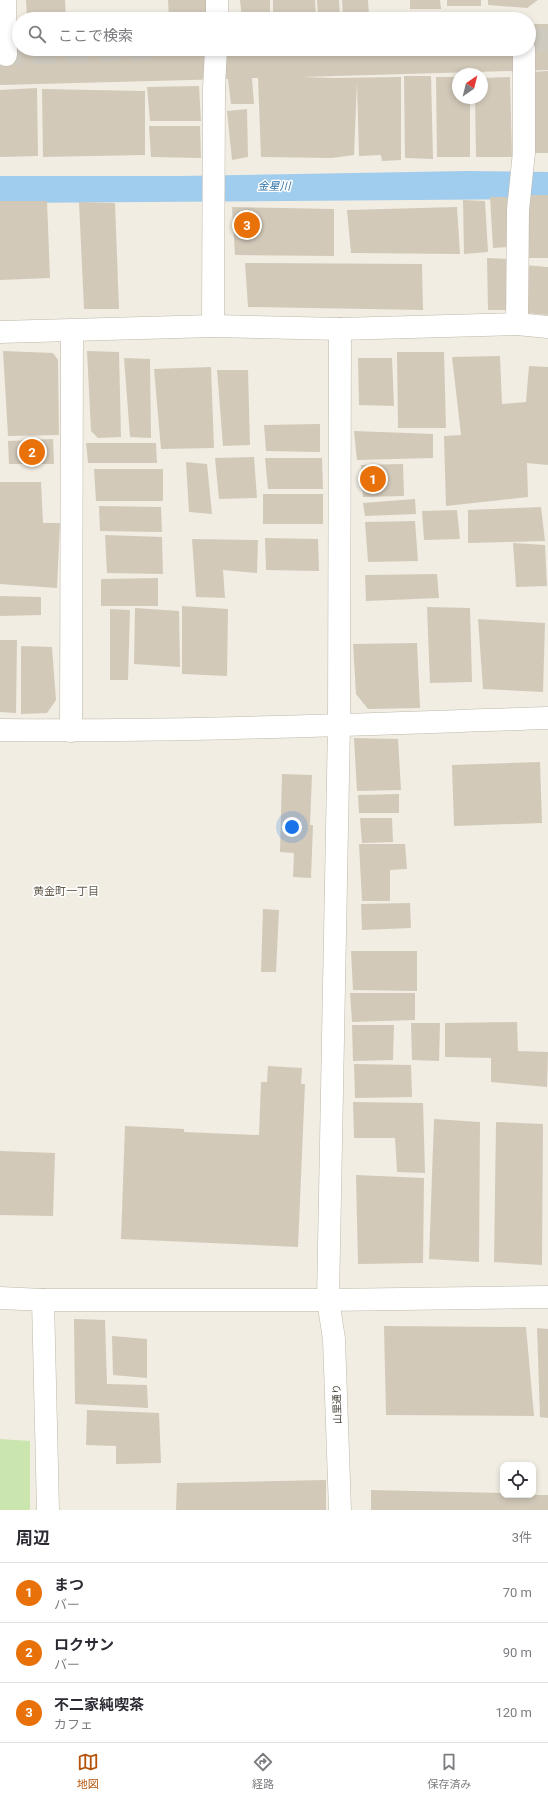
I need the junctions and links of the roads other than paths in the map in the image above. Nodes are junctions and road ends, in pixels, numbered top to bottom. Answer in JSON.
{"nodes":[{"id":1,"x":5,"y":0,"type":"edge"},
{"id":2,"x":217,"y":0,"type":"edge"},
{"id":3,"x":216,"y":12,"type":"edge"},
{"id":4,"x":6,"y":55,"type":"dead end"},
{"id":5,"x":216,"y":56,"type":"edge"},
{"id":6,"x":524,"y":56,"type":"edge"},
{"id":7,"x":517,"y":324,"type":"junction"},
{"id":8,"x":213,"y":326,"type":"junction"},
{"id":9,"x":548,"y":327,"type":"edge"},
{"id":10,"x":340,"y":329,"type":"junction"},
{"id":11,"x":72,"y":331,"type":"junction"},
{"id":12,"x":0,"y":332,"type":"edge"},
{"id":13,"x":548,"y":718,"type":"edge"},
{"id":14,"x":339,"y":725,"type":"junction"},
{"id":15,"x":0,"y":730,"type":"edge"},
{"id":16,"x":71,"y":731,"type":"junction"},
{"id":17,"x":548,"y":1297,"type":"edge"},
{"id":18,"x":0,"y":1298,"type":"edge"},
{"id":19,"x":43,"y":1300,"type":"junction"},
{"id":20,"x":328,"y":1300,"type":"junction"},
{"id":21,"x":48,"y":1510,"type":"edge"},
{"id":22,"x":340,"y":1510,"type":"edge"}],
"edges":[{"from":1,"to":4,"type":"street"},
{"from":2,"to":3,"type":"street"},
{"from":5,"to":8,"type":"street"},
{"from":6,"to":7,"type":"street"},
{"from":7,"to":9,"type":"street"},
{"from":7,"to":10,"type":"street"},
{"from":8,"to":10,"type":"street"},
{"from":8,"to":11,"type":"street"},
{"from":10,"to":14,"type":"street","name":"山里通り"},
{"from":11,"to":12,"type":"street"},
{"from":11,"to":16,"type":"street"},
{"from":13,"to":14,"type":"street"},
{"from":14,"to":16,"type":"street"},
{"from":14,"to":20,"type":"street","name":"山里通り"},
{"from":15,"to":16,"type":"street"},
{"from":17,"to":20,"type":"street"},
{"from":18,"to":19,"type":"street"},
{"from":19,"to":20,"type":"street"},
{"from":19,"to":21,"type":"street"},
{"from":20,"to":22,"type":"street","name":"山里通り"}]}
